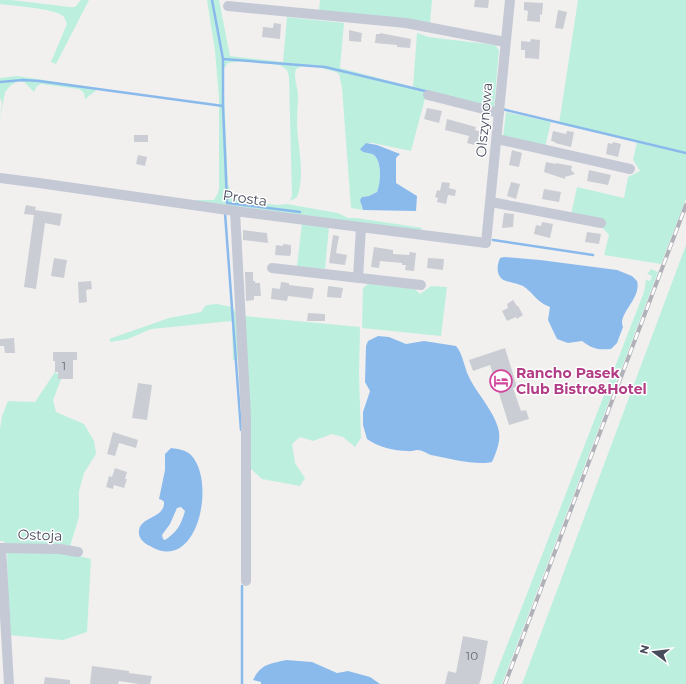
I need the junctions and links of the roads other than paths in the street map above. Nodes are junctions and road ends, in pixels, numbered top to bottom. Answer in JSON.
{"nodes":[{"id":1,"x":510,"y":0,"type":"edge"},
{"id":2,"x":228,"y":6,"type":"dead end"},
{"id":3,"x":505,"y":42,"type":"junction"},
{"id":4,"x":428,"y":96,"type":"dead end"},
{"id":5,"x":499,"y":110,"type":"junction"},
{"id":6,"x":497,"y":139,"type":"junction"},
{"id":7,"x":630,"y":169,"type":"dead end"},
{"id":8,"x":0,"y":178,"type":"edge"},
{"id":9,"x":491,"y":202,"type":"junction"},
{"id":10,"x":235,"y":211,"type":"junction"},
{"id":11,"x":601,"y":223,"type":"dead end"},
{"id":12,"x":361,"y":227,"type":"junction"},
{"id":13,"x":486,"y":244,"type":"joint"},
{"id":14,"x":272,"y":268,"type":"dead end"},
{"id":15,"x":358,"y":278,"type":"junction"},
{"id":16,"x":421,"y":285,"type":"dead end"},
{"id":17,"x":0,"y":548,"type":"edge"},
{"id":18,"x":78,"y":552,"type":"dead end"},
{"id":19,"x":246,"y":580,"type":"dead end"},
{"id":20,"x":9,"y":684,"type":"edge"}],
"edges":[{"from":1,"to":3,"type":"street","name":"Olszynowa"},
{"from":2,"to":3,"type":"street"},
{"from":3,"to":5,"type":"street","name":"Olszynowa"},
{"from":4,"to":5,"type":"street"},
{"from":5,"to":6,"type":"street","name":"Olszynowa"},
{"from":6,"to":7,"type":"street"},
{"from":6,"to":9,"type":"street","name":"Olszynowa"},
{"from":8,"to":10,"type":"street","name":"Prosta"},
{"from":9,"to":11,"type":"street"},
{"from":9,"to":13,"type":"street","name":"Olszynowa"},
{"from":10,"to":12,"type":"street","name":"Prosta"},
{"from":10,"to":19,"type":"street"},
{"from":12,"to":13,"type":"street","name":"Prosta"},
{"from":12,"to":15,"type":"street"},
{"from":14,"to":15,"type":"street"},
{"from":15,"to":16,"type":"street"},
{"from":17,"to":18,"type":"street","name":"Ostoja"},
{"from":17,"to":20,"type":"street"}]}
